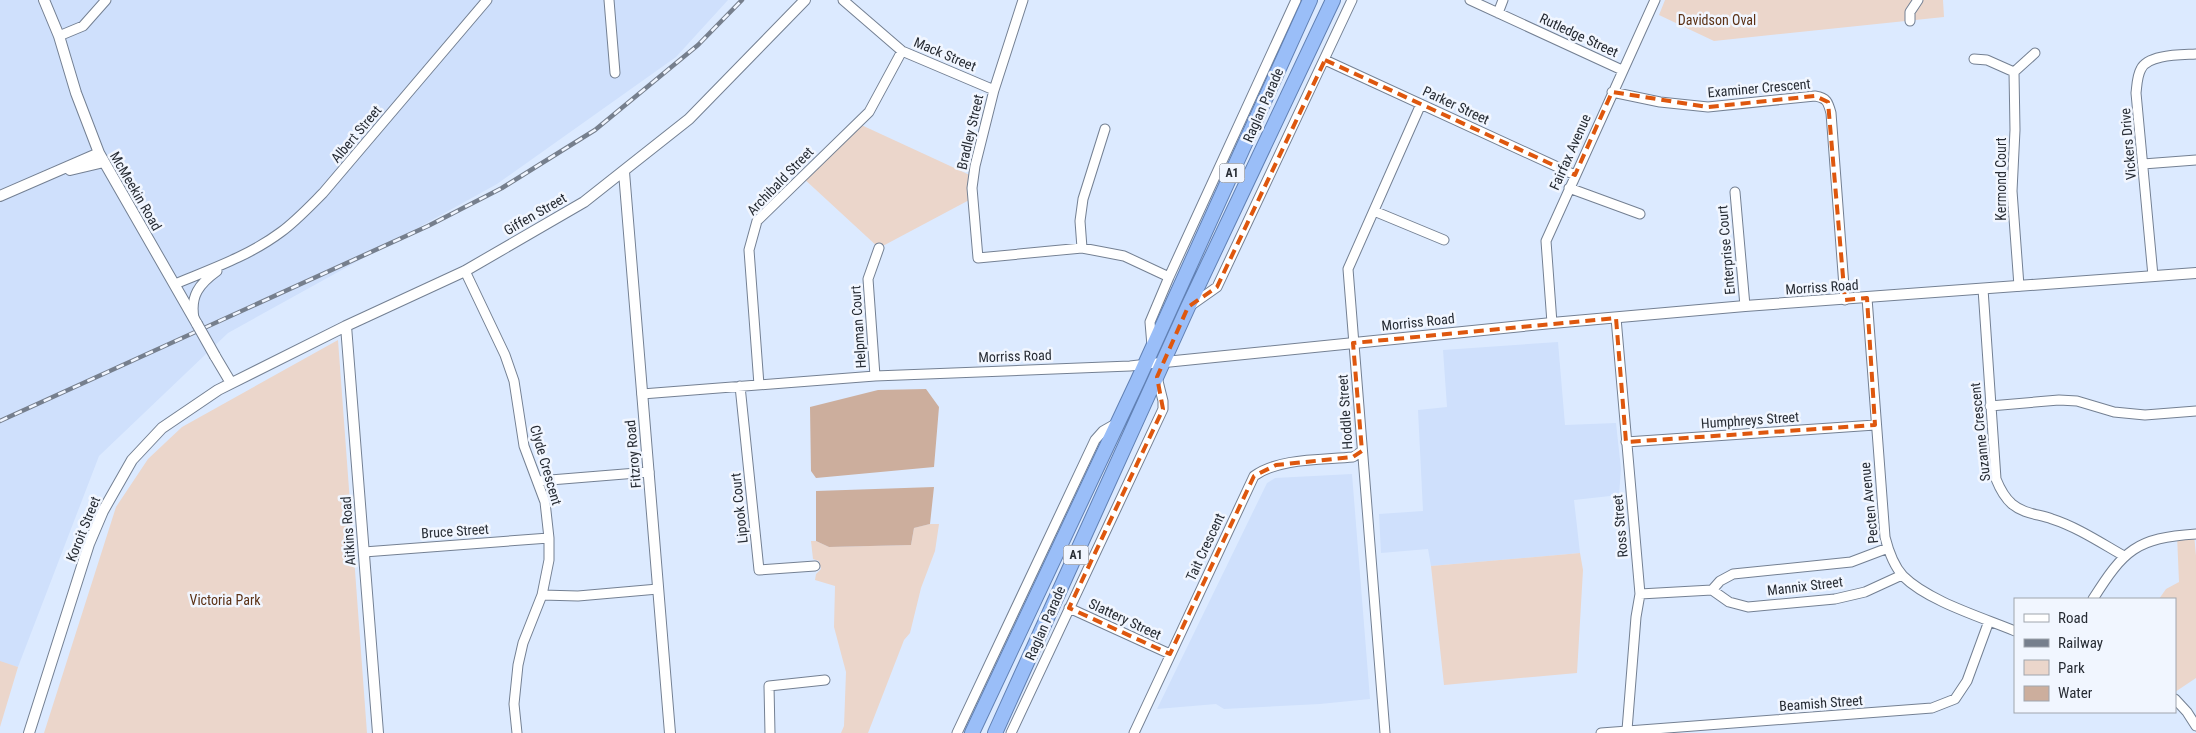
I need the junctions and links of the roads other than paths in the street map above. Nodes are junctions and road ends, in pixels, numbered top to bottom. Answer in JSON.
{"nodes":[{"id":1,"x":44,"y":0,"type":"edge"},
{"id":2,"x":106,"y":0,"type":"edge"},
{"id":3,"x":487,"y":0,"type":"edge"},
{"id":4,"x":609,"y":0,"type":"edge"},
{"id":5,"x":805,"y":0,"type":"edge"},
{"id":6,"x":843,"y":0,"type":"edge"},
{"id":7,"x":1023,"y":0,"type":"edge"},
{"id":8,"x":1296,"y":0,"type":"edge"},
{"id":9,"x":1310,"y":0,"type":"edge"},
{"id":10,"x":1333,"y":0,"type":"edge"},
{"id":11,"x":1352,"y":0,"type":"edge"},
{"id":12,"x":1470,"y":0,"type":"edge"},
{"id":13,"x":1503,"y":0,"type":"edge"},
{"id":14,"x":1655,"y":0,"type":"edge"},
{"id":15,"x":1918,"y":0,"type":"edge"},
{"id":16,"x":1498,"y":13,"type":"junction"},
{"id":17,"x":1910,"y":21,"type":"dead end"},
{"id":18,"x":59,"y":36,"type":"junction"},
{"id":19,"x":902,"y":51,"type":"junction"},
{"id":20,"x":2035,"y":53,"type":"dead end"},
{"id":21,"x":2196,"y":54,"type":"edge"},
{"id":22,"x":1974,"y":59,"type":"dead end"},
{"id":23,"x":1325,"y":60,"type":"junction"},
{"id":24,"x":1622,"y":70,"type":"junction"},
{"id":25,"x":2014,"y":72,"type":"junction"},
{"id":26,"x":615,"y":73,"type":"dead end"},
{"id":27,"x":994,"y":90,"type":"junction"},
{"id":28,"x":1612,"y":92,"type":"junction"},
{"id":29,"x":1421,"y":104,"type":"junction"},
{"id":30,"x":1105,"y":129,"type":"dead end"},
{"id":31,"x":101,"y":158,"type":"junction"},
{"id":32,"x":2196,"y":160,"type":"edge"},
{"id":33,"x":2144,"y":164,"type":"junction"},
{"id":34,"x":624,"y":172,"type":"junction"},
{"id":35,"x":1575,"y":175,"type":"junction"},
{"id":36,"x":1569,"y":188,"type":"junction"},
{"id":37,"x":1735,"y":192,"type":"dead end"},
{"id":38,"x":0,"y":196,"type":"edge"},
{"id":39,"x":1374,"y":211,"type":"junction"},
{"id":40,"x":1640,"y":214,"type":"dead end"},
{"id":41,"x":1444,"y":240,"type":"dead end"},
{"id":42,"x":880,"y":248,"type":"dead end"},
{"id":43,"x":1082,"y":248,"type":"junction"},
{"id":44,"x":227,"y":263,"type":"junction"},
{"id":45,"x":465,"y":271,"type":"junction"},
{"id":46,"x":2196,"y":273,"type":"edge"},
{"id":47,"x":2152,"y":276,"type":"junction"},
{"id":48,"x":1168,"y":277,"type":"junction"},
{"id":49,"x":174,"y":284,"type":"junction"},
{"id":50,"x":2019,"y":286,"type":"junction"},
{"id":51,"x":1983,"y":289,"type":"junction"},
{"id":52,"x":1867,"y":298,"type":"junction"},
{"id":53,"x":1845,"y":300,"type":"junction"},
{"id":54,"x":1745,"y":306,"type":"junction"},
{"id":55,"x":1188,"y":307,"type":"junction"},
{"id":56,"x":1616,"y":318,"type":"junction"},
{"id":57,"x":195,"y":321,"type":"junction"},
{"id":58,"x":1552,"y":323,"type":"junction"},
{"id":59,"x":346,"y":326,"type":"junction"},
{"id":60,"x":1354,"y":343,"type":"junction"},
{"id":61,"x":1153,"y":347,"type":"junction"},
{"id":62,"x":1165,"y":362,"type":"junction"},
{"id":63,"x":1145,"y":364,"type":"junction"},
{"id":64,"x":874,"y":376,"type":"junction"},
{"id":65,"x":1156,"y":377,"type":"junction"},
{"id":66,"x":231,"y":383,"type":"junction"},
{"id":67,"x":759,"y":385,"type":"junction"},
{"id":68,"x":740,"y":386,"type":"junction"},
{"id":69,"x":642,"y":394,"type":"junction"},
{"id":70,"x":1990,"y":406,"type":"junction"},
{"id":71,"x":2196,"y":411,"type":"edge"},
{"id":72,"x":1116,"y":423,"type":"junction"},
{"id":73,"x":1876,"y":425,"type":"junction"},
{"id":74,"x":1626,"y":442,"type":"junction"},
{"id":75,"x":1362,"y":451,"type":"junction"},
{"id":76,"x":649,"y":472,"type":"junction"},
{"id":77,"x":538,"y":481,"type":"junction"},
{"id":78,"x":2196,"y":534,"type":"edge"},
{"id":79,"x":549,"y":538,"type":"junction"},
{"id":80,"x":1888,"y":548,"type":"junction"},
{"id":81,"x":364,"y":552,"type":"junction"},
{"id":82,"x":2124,"y":556,"type":"junction"},
{"id":83,"x":815,"y":566,"type":"dead end"},
{"id":84,"x":1902,"y":575,"type":"junction"},
{"id":85,"x":658,"y":589,"type":"junction"},
{"id":86,"x":1712,"y":590,"type":"junction"},
{"id":87,"x":1640,"y":594,"type":"junction"},
{"id":88,"x":542,"y":595,"type":"junction"},
{"id":89,"x":2094,"y":598,"type":"edge"},
{"id":90,"x":1069,"y":608,"type":"junction"},
{"id":91,"x":1989,"y":620,"type":"junction"},
{"id":92,"x":2014,"y":630,"type":"edge"},
{"id":93,"x":1170,"y":654,"type":"junction"},
{"id":94,"x":825,"y":680,"type":"dead end"},
{"id":95,"x":2176,"y":700,"type":"edge"},
{"id":96,"x":2196,"y":726,"type":"edge"},
{"id":97,"x":1627,"y":730,"type":"junction"},
{"id":98,"x":29,"y":733,"type":"edge"},
{"id":99,"x":378,"y":733,"type":"edge"},
{"id":100,"x":517,"y":733,"type":"edge"},
{"id":101,"x":670,"y":733,"type":"edge"},
{"id":102,"x":770,"y":733,"type":"edge"},
{"id":103,"x":957,"y":733,"type":"edge"},
{"id":104,"x":972,"y":733,"type":"edge"},
{"id":105,"x":996,"y":733,"type":"edge"},
{"id":106,"x":1012,"y":733,"type":"edge"},
{"id":107,"x":1134,"y":733,"type":"edge"},
{"id":108,"x":1385,"y":733,"type":"edge"},
{"id":109,"x":1601,"y":733,"type":"edge"}],
"edges":[{"from":1,"to":18,"type":"street","name":"McMeekin Road"},
{"from":2,"to":18,"type":"street"},
{"from":3,"to":44,"type":"street","name":"Albert Street"},
{"from":4,"to":26,"type":"street"},
{"from":5,"to":34,"type":"street","name":"Giffen Street"},
{"from":6,"to":19,"type":"street","name":"Mack Street"},
{"from":7,"to":27,"type":"street","name":"Bradley Street"},
{"from":8,"to":48,"type":"street","name":"Raglan Parade"},
{"from":9,"to":61,"type":"highway","name":"Raglan Parade","number":"A1"},
{"from":10,"to":55,"type":"highway","name":"Raglan Parade","number":"A1"},
{"from":11,"to":23,"type":"street"},
{"from":12,"to":16,"type":"street","name":"Rutledge Street"},
{"from":13,"to":16,"type":"street"},
{"from":14,"to":24,"type":"street","name":"Fairfax Avenue"},
{"from":15,"to":17,"type":"street"},
{"from":16,"to":24,"type":"street","name":"Rutledge Street"},
{"from":18,"to":31,"type":"street","name":"McMeekin Road"},
{"from":19,"to":27,"type":"street","name":"Mack Street"},
{"from":19,"to":67,"type":"street","name":"Archibald Street"},
{"from":20,"to":25,"type":"street"},
{"from":21,"to":33,"type":"street","name":"Vickers Drive"},
{"from":22,"to":25,"type":"street"},
{"from":23,"to":29,"type":"street","name":"Parker Street"},
{"from":23,"to":55,"type":"street"},
{"from":24,"to":28,"type":"street","name":"Fairfax Avenue"},
{"from":25,"to":50,"type":"street","name":"Kermond Court"},
{"from":27,"to":43,"type":"street","name":"Bradley Street"},
{"from":28,"to":35,"type":"street","name":"Fairfax Avenue"},
{"from":28,"to":53,"type":"street","name":"Examiner Crescent"},
{"from":29,"to":35,"type":"street","name":"Parker Street"},
{"from":29,"to":39,"type":"street","name":"Hoddle Street"},
{"from":30,"to":43,"type":"street"},
{"from":31,"to":38,"type":"street"},
{"from":31,"to":49,"type":"street","name":"McMeekin Road"},
{"from":32,"to":33,"type":"street"},
{"from":33,"to":47,"type":"street","name":"Vickers Drive"},
{"from":34,"to":45,"type":"street","name":"Giffen Street"},
{"from":34,"to":69,"type":"street","name":"Fitzroy Road"},
{"from":35,"to":36,"type":"street","name":"Fairfax Avenue"},
{"from":36,"to":40,"type":"street"},
{"from":36,"to":58,"type":"street","name":"Fairfax Avenue"},
{"from":37,"to":54,"type":"street","name":"Enterprise Court"},
{"from":39,"to":41,"type":"street"},
{"from":39,"to":60,"type":"street","name":"Hoddle Street"},
{"from":42,"to":64,"type":"street","name":"Helpman Court"},
{"from":43,"to":48,"type":"street","name":"Bradley Street"},
{"from":44,"to":49,"type":"street","name":"Albert Street"},
{"from":44,"to":57,"type":"street","name":"Albert Street"},
{"from":45,"to":59,"type":"street","name":"Giffen Street"},
{"from":45,"to":77,"type":"street","name":"Clyde Crescent"},
{"from":46,"to":47,"type":"street","name":"Morriss Road"},
{"from":47,"to":50,"type":"street","name":"Morriss Road"},
{"from":48,"to":61,"type":"street","name":"Raglan Parade"},
{"from":49,"to":57,"type":"street","name":"McMeekin Road"},
{"from":50,"to":51,"type":"street","name":"Morriss Road"},
{"from":51,"to":52,"type":"street","name":"Morriss Road"},
{"from":51,"to":70,"type":"street","name":"Suzanne Crescent"},
{"from":52,"to":53,"type":"street","name":"Morriss Road"},
{"from":52,"to":73,"type":"street","name":"Pecten Avenue"},
{"from":53,"to":54,"type":"street","name":"Morriss Road"},
{"from":54,"to":56,"type":"street","name":"Morriss Road"},
{"from":55,"to":62,"type":"highway","name":"Raglan Parade","number":"A1"},
{"from":56,"to":58,"type":"street","name":"Morriss Road"},
{"from":56,"to":74,"type":"street","name":"Ross Street"},
{"from":57,"to":66,"type":"street","name":"McMeekin Road","bridge":true},
{"from":58,"to":60,"type":"street","name":"Morriss Road"},
{"from":59,"to":66,"type":"street","name":"Giffen Street"},
{"from":59,"to":81,"type":"street","name":"Aitkins Road"},
{"from":60,"to":62,"type":"street","name":"Morriss Road"},
{"from":60,"to":75,"type":"street","name":"Hoddle Street"},
{"from":61,"to":63,"type":"highway","name":"Raglan Parade","number":"A1"},
{"from":62,"to":63,"type":"street","name":"Morriss Road"},
{"from":62,"to":65,"type":"highway","name":"Raglan Parade","number":"A1"},
{"from":63,"to":64,"type":"street","name":"Morriss Road"},
{"from":63,"to":72,"type":"highway","name":"Raglan Parade","number":"A1"},
{"from":64,"to":67,"type":"street","name":"Morriss Road"},
{"from":65,"to":90,"type":"street","name":"Raglan Parade"},
{"from":65,"to":105,"type":"highway","name":"Raglan Parade","number":"A1"},
{"from":66,"to":98,"type":"street","name":"Koroit Street"},
{"from":67,"to":68,"type":"street","name":"Morriss Road"},
{"from":68,"to":69,"type":"street","name":"Morriss Road"},
{"from":68,"to":83,"type":"street","name":"Lipook Court"},
{"from":69,"to":76,"type":"street","name":"Fitzroy Road"},
{"from":70,"to":71,"type":"street"},
{"from":70,"to":82,"type":"street","name":"Suzanne Crescent"},
{"from":72,"to":103,"type":"street","name":"Raglan Parade"},
{"from":72,"to":104,"type":"highway","name":"Raglan Parade","number":"A1"},
{"from":73,"to":74,"type":"street","name":"Humphreys Street"},
{"from":73,"to":80,"type":"street","name":"Pecten Avenue"},
{"from":74,"to":87,"type":"street","name":"Ross Street"},
{"from":75,"to":93,"type":"street","name":"Tait Crescent"},
{"from":75,"to":108,"type":"street","name":"Hoddle Street"},
{"from":76,"to":77,"type":"street"},
{"from":76,"to":85,"type":"street","name":"Fitzroy Road"},
{"from":77,"to":79,"type":"street","name":"Clyde Crescent"},
{"from":78,"to":82,"type":"street"},
{"from":79,"to":81,"type":"street","name":"Bruce Street"},
{"from":79,"to":88,"type":"street","name":"Clyde Crescent"},
{"from":80,"to":84,"type":"street","name":"Pecten Avenue"},
{"from":80,"to":86,"type":"street","name":"Mannix Street"},
{"from":81,"to":99,"type":"street","name":"Aitkins Road"},
{"from":82,"to":89,"type":"street"},
{"from":84,"to":86,"type":"street","name":"Mannix Street"},
{"from":84,"to":91,"type":"street","name":"Pecten Avenue"},
{"from":85,"to":88,"type":"street"},
{"from":85,"to":101,"type":"street","name":"Fitzroy Road"},
{"from":86,"to":87,"type":"street"},
{"from":87,"to":97,"type":"street","name":"Ross Street"},
{"from":88,"to":100,"type":"street","name":"Clyde Crescent"},
{"from":90,"to":93,"type":"street","name":"Slattery Street"},
{"from":90,"to":106,"type":"street","name":"Raglan Parade"},
{"from":91,"to":92,"type":"street","name":"Pecten Avenue"},
{"from":91,"to":97,"type":"street","name":"Beamish Street"},
{"from":93,"to":107,"type":"street","name":"Tait Crescent"},
{"from":94,"to":102,"type":"street"},
{"from":95,"to":96,"type":"street"},
{"from":97,"to":109,"type":"street","name":"Beamish Street"}]}
